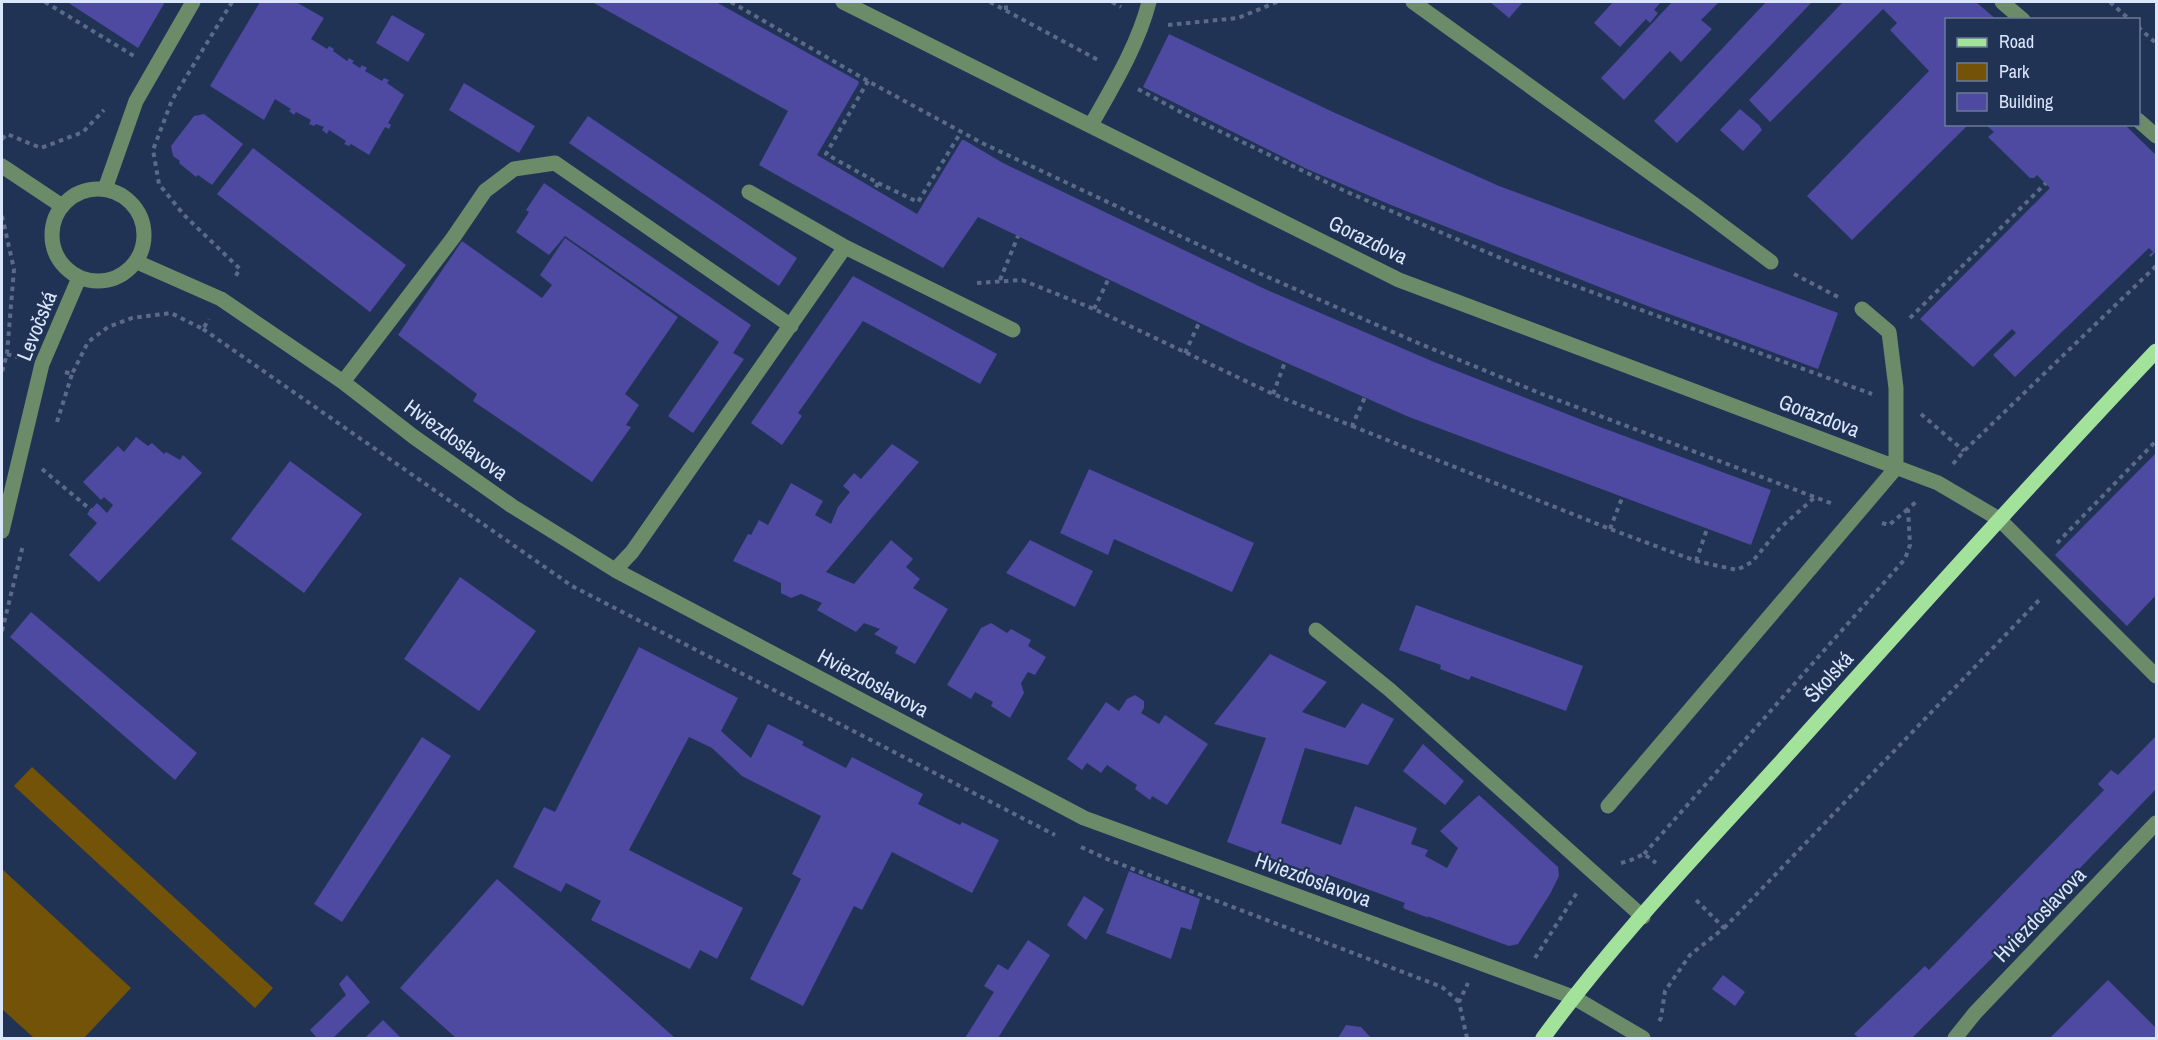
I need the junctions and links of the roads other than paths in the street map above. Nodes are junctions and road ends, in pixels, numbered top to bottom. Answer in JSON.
{"nodes":[{"id":1,"x":193,"y":2,"type":"edge"},
{"id":2,"x":843,"y":2,"type":"edge"},
{"id":3,"x":1149,"y":2,"type":"edge"},
{"id":4,"x":1413,"y":2,"type":"edge"},
{"id":5,"x":2002,"y":2,"type":"edge"},
{"id":6,"x":2021,"y":18,"type":"edge"},
{"id":7,"x":2140,"y":121,"type":"edge"},
{"id":8,"x":1091,"y":125,"type":"junction"},
{"id":9,"x":2154,"y":133,"type":"edge"},
{"id":10,"x":2,"y":166,"type":"edge"},
{"id":11,"x":105,"y":189,"type":"junction"},
{"id":12,"x":749,"y":192,"type":"dead end"},
{"id":13,"x":62,"y":206,"type":"junction"},
{"id":14,"x":845,"y":247,"type":"junction"},
{"id":15,"x":137,"y":262,"type":"junction"},
{"id":16,"x":1771,"y":262,"type":"road end"},
{"id":17,"x":79,"y":278,"type":"junction"},
{"id":18,"x":1862,"y":309,"type":"road end"},
{"id":19,"x":790,"y":326,"type":"junction"},
{"id":20,"x":1013,"y":330,"type":"dead end"},
{"id":21,"x":2157,"y":351,"type":"edge"},
{"id":22,"x":343,"y":382,"type":"junction"},
{"id":23,"x":1896,"y":468,"type":"junction"},
{"id":24,"x":1999,"y":519,"type":"junction"},
{"id":25,"x":2,"y":531,"type":"edge"},
{"id":26,"x":615,"y":570,"type":"junction"},
{"id":27,"x":1316,"y":630,"type":"dead end"},
{"id":28,"x":2157,"y":676,"type":"edge"},
{"id":29,"x":1608,"y":806,"type":"dead end"},
{"id":30,"x":2157,"y":823,"type":"edge"},
{"id":31,"x":1643,"y":917,"type":"junction"},
{"id":32,"x":1573,"y":997,"type":"junction"},
{"id":33,"x":1543,"y":1038,"type":"edge"},
{"id":34,"x":1643,"y":1038,"type":"edge"},
{"id":35,"x":1955,"y":1038,"type":"edge"}],
"edges":[{"from":1,"to":11,"type":"street"},
{"from":2,"to":8,"type":"street","name":"Gorazdova"},
{"from":3,"to":8,"type":"street"},
{"from":4,"to":16,"type":"street"},
{"from":5,"to":6,"type":"street"},
{"from":7,"to":9,"type":"street"},
{"from":8,"to":23,"type":"street","name":"Gorazdova"},
{"from":10,"to":13,"type":"street"},
{"from":11,"to":13,"type":"street"},
{"from":11,"to":15,"type":"street"},
{"from":12,"to":14,"type":"street"},
{"from":13,"to":17,"type":"street"},
{"from":14,"to":19,"type":"street"},
{"from":14,"to":20,"type":"street"},
{"from":15,"to":17,"type":"street"},
{"from":15,"to":22,"type":"street","name":"Hviezdoslavova"},
{"from":17,"to":25,"type":"street","name":"Levočská"},
{"from":18,"to":23,"type":"street"},
{"from":19,"to":22,"type":"street"},
{"from":19,"to":26,"type":"street"},
{"from":21,"to":24,"type":"main road","name":"Školská"},
{"from":22,"to":26,"type":"street","name":"Hviezdoslavova"},
{"from":23,"to":24,"type":"street","name":"Gorazdova"},
{"from":23,"to":29,"type":"street"},
{"from":24,"to":28,"type":"street","name":"Gorazdova"},
{"from":24,"to":31,"type":"main road","name":"Školská"},
{"from":26,"to":32,"type":"street","name":"Hviezdoslavova"},
{"from":27,"to":31,"type":"street"},
{"from":30,"to":35,"type":"street","name":"Hviezdoslavova"},
{"from":31,"to":32,"type":"main road","name":"Školská"},
{"from":32,"to":33,"type":"main road","name":"Školská"},
{"from":32,"to":34,"type":"street","name":"Hviezdoslavova"}]}
